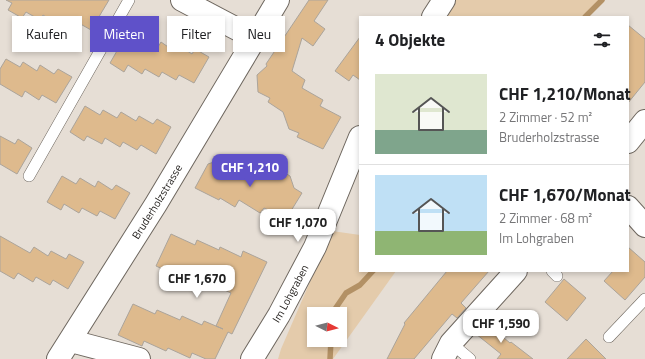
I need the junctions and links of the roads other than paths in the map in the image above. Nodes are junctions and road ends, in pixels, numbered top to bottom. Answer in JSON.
{"nodes":[{"id":1,"x":129,"y":0,"type":"edge"},
{"id":2,"x":182,"y":0,"type":"edge"},
{"id":3,"x":278,"y":0,"type":"edge"},
{"id":4,"x":444,"y":0,"type":"edge"},
{"id":5,"x":268,"y":16,"type":"edge"},
{"id":6,"x":434,"y":16,"type":"edge"},
{"id":7,"x":233,"y":27,"type":"edge"},
{"id":8,"x":246,"y":52,"type":"edge"},
{"id":9,"x":645,"y":121,"type":"edge"},
{"id":10,"x":359,"y":139,"type":"edge"},
{"id":11,"x":629,"y":141,"type":"edge"},
{"id":12,"x":29,"y":176,"type":"dead end"},
{"id":13,"x":629,"y":208,"type":"edge"},
{"id":14,"x":645,"y":226,"type":"edge"},
{"id":15,"x":515,"y":272,"type":"edge"},
{"id":16,"x":645,"y":299,"type":"edge"},
{"id":17,"x":609,"y":337,"type":"dead end"},
{"id":18,"x":71,"y":341,"type":"junction"},
{"id":19,"x":447,"y":351,"type":"edge"},
{"id":20,"x":58,"y":359,"type":"edge"},
{"id":21,"x":139,"y":359,"type":"edge"},
{"id":22,"x":252,"y":359,"type":"edge"},
{"id":23,"x":470,"y":359,"type":"edge"}],
"edges":[{"from":1,"to":12,"type":"lane"},
{"from":2,"to":7,"type":"street"},
{"from":3,"to":5,"type":"street","name":"Bruderholzstrasse"},
{"from":4,"to":6,"type":"street"},
{"from":8,"to":18,"type":"street","name":"Bruderholzstrasse"},
{"from":9,"to":11,"type":"street"},
{"from":10,"to":22,"type":"street","name":"Im Lohgraben"},
{"from":13,"to":14,"type":"street"},
{"from":15,"to":19,"type":"street"},
{"from":16,"to":17,"type":"lane"},
{"from":18,"to":20,"type":"street","name":"Bruderholzstrasse"},
{"from":18,"to":21,"type":"street"},
{"from":19,"to":23,"type":"lane"}]}
